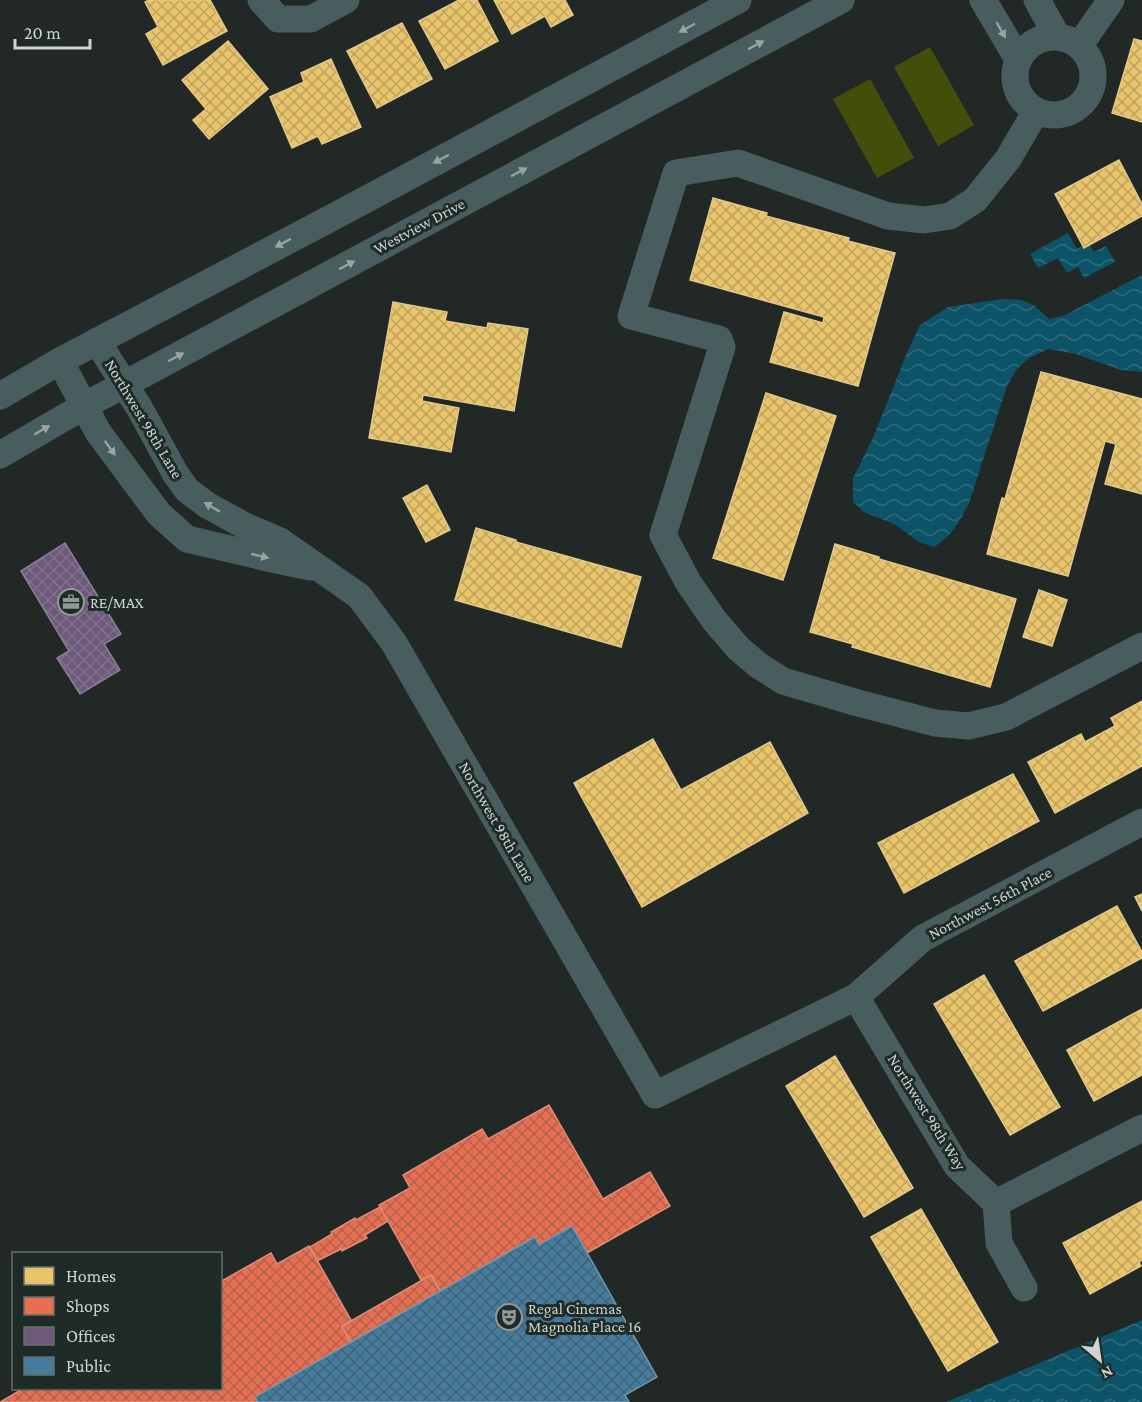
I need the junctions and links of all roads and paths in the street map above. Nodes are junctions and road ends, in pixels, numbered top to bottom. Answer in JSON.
{"nodes":[{"id":1,"x":346,"y":0,"type":"edge"},
{"id":2,"x":738,"y":0,"type":"edge"},
{"id":3,"x":841,"y":0,"type":"edge"},
{"id":4,"x":983,"y":0,"type":"edge"},
{"id":5,"x":1038,"y":0,"type":"edge"},
{"id":6,"x":1111,"y":0,"type":"edge"},
{"id":7,"x":270,"y":9,"type":"edge"},
{"id":8,"x":1068,"y":41,"type":"junction"},
{"id":9,"x":1018,"y":59,"type":"junction"},
{"id":10,"x":1036,"y":111,"type":"junction"},
{"id":11,"x":97,"y":341,"type":"junction"},
{"id":12,"x":60,"y":361,"type":"junction"},
{"id":13,"x":124,"y":385,"type":"junction"},
{"id":14,"x":0,"y":396,"type":"edge"},
{"id":15,"x":84,"y":406,"type":"junction"},
{"id":16,"x":0,"y":455,"type":"edge"},
{"id":17,"x":317,"y":568,"type":"junction"},
{"id":18,"x":1142,"y":646,"type":"edge"},
{"id":19,"x":1142,"y":822,"type":"edge"},
{"id":20,"x":856,"y":997,"type":"junction"},
{"id":21,"x":655,"y":1095,"type":"joint"},
{"id":22,"x":1142,"y":1128,"type":"edge"},
{"id":23,"x":996,"y":1203,"type":"junction"},
{"id":24,"x":1024,"y":1288,"type":"dead end"}],
"edges":[{"from":1,"to":7,"type":"street"},
{"from":2,"to":11,"type":"street","one_way":true},
{"from":13,"to":3,"type":"street","name":"Westview Drive","one_way":true},
{"from":4,"to":9,"type":"street","one_way":true},
{"from":5,"to":8,"type":"street"},
{"from":6,"to":8,"type":"street"},
{"from":8,"to":9,"type":"street"},
{"from":8,"to":10,"type":"street"},
{"from":9,"to":10,"type":"street"},
{"from":10,"to":18,"type":"street"},
{"from":11,"to":12,"type":"street"},
{"from":11,"to":13,"type":"street","name":"Northwest 98th Lane"},
{"from":12,"to":14,"type":"street"},
{"from":12,"to":15,"type":"street","name":"Northwest 98th Lane"},
{"from":13,"to":15,"type":"street","name":"Westview Drive"},
{"from":17,"to":13,"type":"street","name":"Northwest 98th Lane","one_way":true},
{"from":16,"to":15,"type":"street","name":"Westview Drive","one_way":true},
{"from":15,"to":17,"type":"street","name":"Northwest 98th Lane","one_way":true},
{"from":17,"to":21,"type":"street","name":"Northwest 98th Lane"},
{"from":19,"to":20,"type":"street","name":"Northwest 56th Place"},
{"from":20,"to":21,"type":"street","name":"Northwest 56th Place"},
{"from":20,"to":23,"type":"street","name":"Northwest 98th Way"},
{"from":22,"to":23,"type":"street"},
{"from":23,"to":24,"type":"street"}]}
